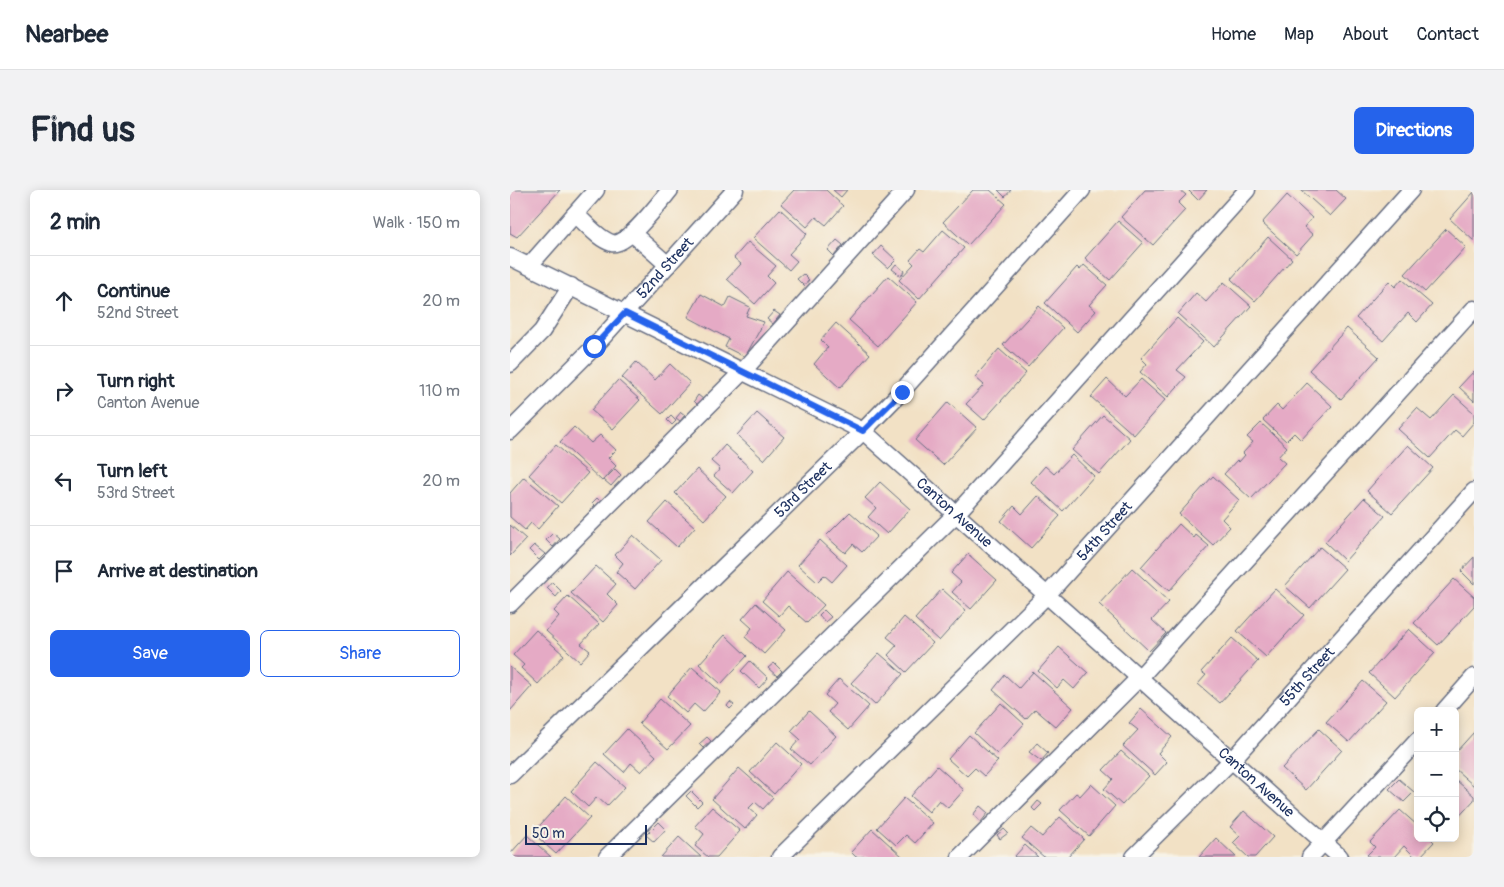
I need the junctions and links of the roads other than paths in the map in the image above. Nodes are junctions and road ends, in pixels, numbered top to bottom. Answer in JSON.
{"nodes":[{"id":1,"x":596,"y":190,"type":"edge"},
{"id":2,"x":670,"y":190,"type":"edge"},
{"id":3,"x":735,"y":190,"type":"edge"},
{"id":4,"x":906,"y":190,"type":"edge"},
{"id":5,"x":1082,"y":190,"type":"edge"},
{"id":6,"x":1247,"y":190,"type":"edge"},
{"id":7,"x":1412,"y":190,"type":"edge"},
{"id":8,"x":575,"y":214,"type":"junction"},
{"id":9,"x":632,"y":232,"type":"junction"},
{"id":10,"x":510,"y":257,"type":"edge"},
{"id":11,"x":668,"y":265,"type":"junction"},
{"id":12,"x":529,"y":266,"type":"junction"},
{"id":13,"x":571,"y":286,"type":"junction"},
{"id":14,"x":1474,"y":309,"type":"edge"},
{"id":15,"x":625,"y":313,"type":"junction"},
{"id":16,"x":510,"y":364,"type":"edge"},
{"id":17,"x":743,"y":371,"type":"junction"},
{"id":18,"x":510,"y":431,"type":"edge"},
{"id":19,"x":863,"y":431,"type":"junction"},
{"id":20,"x":1474,"y":491,"type":"edge"},
{"id":21,"x":957,"y":513,"type":"junction"},
{"id":22,"x":1048,"y":594,"type":"junction"},
{"id":23,"x":510,"y":604,"type":"edge"},
{"id":24,"x":1140,"y":677,"type":"junction"},
{"id":25,"x":1474,"y":677,"type":"edge"},
{"id":26,"x":1448,"y":707,"type":"edge"},
{"id":27,"x":1414,"y":744,"type":"edge"},
{"id":28,"x":1232,"y":760,"type":"junction"},
{"id":29,"x":510,"y":775,"type":"edge"},
{"id":30,"x":1324,"y":843,"type":"junction"},
{"id":31,"x":607,"y":857,"type":"edge"},
{"id":32,"x":780,"y":857,"type":"edge"},
{"id":33,"x":960,"y":857,"type":"edge"},
{"id":34,"x":1134,"y":857,"type":"edge"},
{"id":35,"x":1310,"y":857,"type":"edge"},
{"id":36,"x":1340,"y":857,"type":"edge"}],
"edges":[{"from":1,"to":8,"type":"street"},
{"from":2,"to":9,"type":"street"},
{"from":3,"to":11,"type":"street","name":"52nd Street"},
{"from":4,"to":17,"type":"street"},
{"from":5,"to":19,"type":"street","name":"53rd Street"},
{"from":6,"to":21,"type":"street"},
{"from":7,"to":22,"type":"street","name":"54th Street"},
{"from":8,"to":9,"type":"street"},
{"from":8,"to":12,"type":"street"},
{"from":9,"to":11,"type":"street"},
{"from":10,"to":12,"type":"street","name":"Canton Avenue"},
{"from":11,"to":15,"type":"street","name":"52nd Street"},
{"from":12,"to":13,"type":"street","name":"Canton Avenue"},
{"from":13,"to":15,"type":"street","name":"Canton Avenue"},
{"from":13,"to":16,"type":"street"},
{"from":14,"to":24,"type":"street"},
{"from":15,"to":17,"type":"street","name":"Canton Avenue"},
{"from":15,"to":18,"type":"street","name":"52nd Street"},
{"from":17,"to":19,"type":"street","name":"Canton Avenue"},
{"from":17,"to":23,"type":"street"},
{"from":19,"to":21,"type":"street","name":"Canton Avenue"},
{"from":19,"to":29,"type":"street","name":"53rd Street"},
{"from":20,"to":28,"type":"street","name":"55th Street"},
{"from":21,"to":22,"type":"street","name":"Canton Avenue"},
{"from":21,"to":31,"type":"street"},
{"from":22,"to":24,"type":"street","name":"Canton Avenue"},
{"from":22,"to":32,"type":"street","name":"54th Street"},
{"from":24,"to":28,"type":"street","name":"Canton Avenue"},
{"from":24,"to":33,"type":"street"},
{"from":25,"to":26,"type":"street"},
{"from":27,"to":30,"type":"street"},
{"from":28,"to":30,"type":"street","name":"Canton Avenue"},
{"from":28,"to":34,"type":"street","name":"55th Street"},
{"from":30,"to":35,"type":"street"},
{"from":30,"to":36,"type":"street","name":"Canton Avenue"}]}
